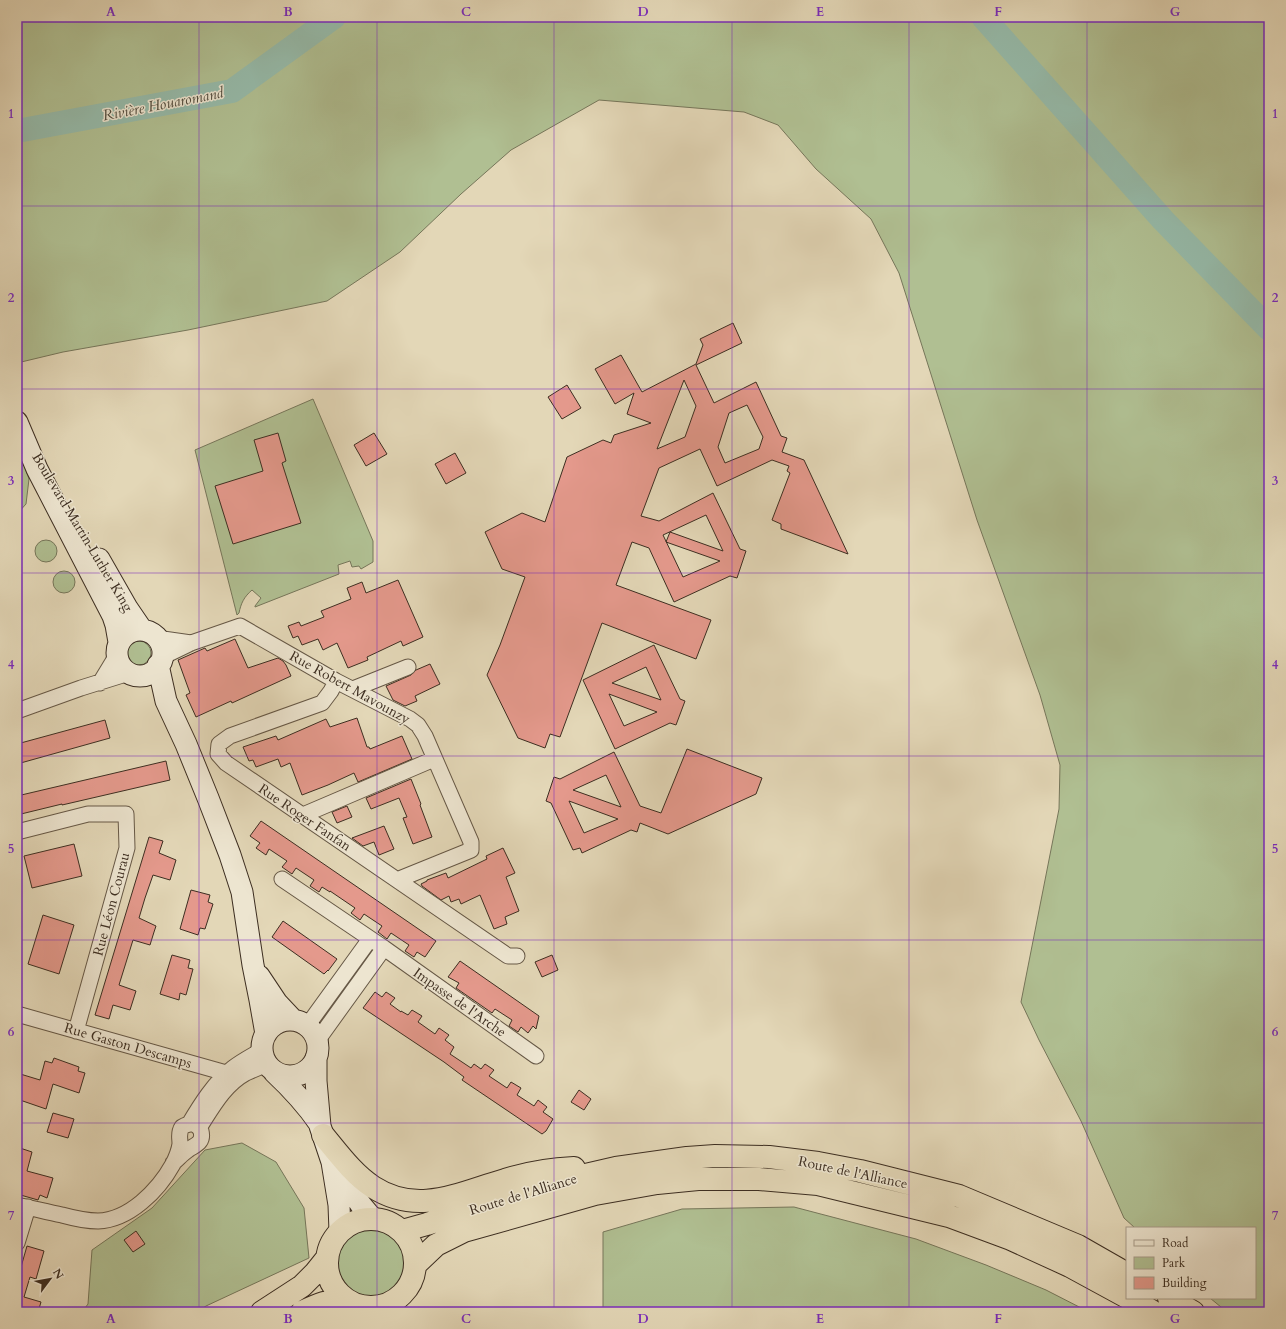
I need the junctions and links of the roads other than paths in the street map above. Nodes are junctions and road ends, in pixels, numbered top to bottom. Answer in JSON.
{"nodes":[{"id":1,"x":20,"y":428,"type":"edge"},
{"id":2,"x":149,"y":634,"type":"junction"},
{"id":3,"x":191,"y":643,"type":"junction"},
{"id":4,"x":118,"y":649,"type":"junction"},
{"id":5,"x":160,"y":661,"type":"junction"},
{"id":6,"x":408,"y":667,"type":"dead end"},
{"id":7,"x":133,"y":674,"type":"junction"},
{"id":8,"x":336,"y":681,"type":"junction"},
{"id":9,"x":100,"y":682,"type":"junction"},
{"id":10,"x":353,"y":690,"type":"junction"},
{"id":11,"x":166,"y":701,"type":"junction"},
{"id":12,"x":17,"y":711,"type":"edge"},
{"id":13,"x":434,"y":759,"type":"junction"},
{"id":14,"x":303,"y":815,"type":"junction"},
{"id":15,"x":17,"y":832,"type":"edge"},
{"id":16,"x":282,"y":879,"type":"dead end"},
{"id":17,"x":397,"y":880,"type":"junction"},
{"id":18,"x":370,"y":939,"type":"junction"},
{"id":19,"x":384,"y":948,"type":"junction"},
{"id":20,"x":517,"y":956,"type":"dead end"},
{"id":21,"x":253,"y":965,"type":"junction"},
{"id":22,"x":323,"y":1005,"type":"junction"},
{"id":23,"x":17,"y":1014,"type":"edge"},
{"id":24,"x":334,"y":1018,"type":"junction"},
{"id":25,"x":76,"y":1031,"type":"junction"},
{"id":26,"x":308,"y":1036,"type":"junction"},
{"id":27,"x":267,"y":1055,"type":"junction"},
{"id":28,"x":536,"y":1056,"type":"dead end"},
{"id":29,"x":232,"y":1076,"type":"junction"},
{"id":30,"x":194,"y":1126,"type":"junction"},
{"id":31,"x":321,"y":1130,"type":"junction"},
{"id":32,"x":180,"y":1140,"type":"junction"},
{"id":33,"x":194,"y":1146,"type":"junction"},
{"id":34,"x":332,"y":1162,"type":"junction"},
{"id":35,"x":173,"y":1163,"type":"junction"},
{"id":36,"x":616,"y":1168,"type":"junction"},
{"id":37,"x":22,"y":1206,"type":"edge"},
{"id":38,"x":372,"y":1218,"type":"junction"},
{"id":39,"x":402,"y":1230,"type":"junction"},
{"id":40,"x":340,"y":1231,"type":"junction"},
{"id":41,"x":17,"y":1243,"type":"edge"},
{"id":42,"x":327,"y":1258,"type":"junction"},
{"id":43,"x":415,"y":1265,"type":"junction"},
{"id":44,"x":1126,"y":1273,"type":"edge"},
{"id":45,"x":1126,"y":1296,"type":"edge"},
{"id":46,"x":1131,"y":1299,"type":"edge"},
{"id":47,"x":1171,"y":1299,"type":"edge"},
{"id":48,"x":347,"y":1300,"type":"junction"},
{"id":49,"x":262,"y":1312,"type":"edge"},
{"id":50,"x":302,"y":1312,"type":"edge"},
{"id":51,"x":1152,"y":1312,"type":"edge"},
{"id":52,"x":1193,"y":1312,"type":"edge"}],
"edges":[{"from":1,"to":2,"type":"main road","name":"Boulevard Martin Luther King"},
{"from":1,"to":4,"type":"main road","name":"Boulevard Martin Luther King"},
{"from":2,"to":3,"type":"street"},
{"from":2,"to":4,"type":"main road"},
{"from":2,"to":5,"type":"main road"},
{"from":3,"to":5,"type":"street"},
{"from":3,"to":8,"type":"street","name":"Rue Robert Mavounzy"},
{"from":4,"to":7,"type":"main road"},
{"from":4,"to":9,"type":"street"},
{"from":5,"to":7,"type":"main road"},
{"from":5,"to":11,"type":"main road"},
{"from":6,"to":10,"type":"street"},
{"from":7,"to":9,"type":"street"},
{"from":7,"to":11,"type":"main road"},
{"from":8,"to":10,"type":"street","name":"Rue Robert Mavounzy"},
{"from":8,"to":14,"type":"street","name":"Rue Roger Fanfan"},
{"from":9,"to":12,"type":"street"},
{"from":10,"to":13,"type":"street","name":"Rue Robert Mavounzy"},
{"from":11,"to":21,"type":"main road"},
{"from":13,"to":14,"type":"street"},
{"from":13,"to":17,"type":"street","name":"Rue Robert Mavounzy"},
{"from":14,"to":17,"type":"street","name":"Rue Roger Fanfan"},
{"from":15,"to":25,"type":"street","name":"Rue Léon Courau"},
{"from":16,"to":18,"type":"street","name":"Impasse de l'Arche"},
{"from":17,"to":20,"type":"street","name":"Rue Roger Fanfan"},
{"from":18,"to":19,"type":"street","name":"Impasse de l'Arche"},
{"from":18,"to":22,"type":"street"},
{"from":19,"to":24,"type":"street"},
{"from":19,"to":28,"type":"street","name":"Impasse de l'Arche"},
{"from":21,"to":26,"type":"main road"},
{"from":21,"to":27,"type":"main road"},
{"from":22,"to":24,"type":"street"},
{"from":22,"to":26,"type":"street"},
{"from":23,"to":25,"type":"street","name":"Rue Gaston Descamps"},
{"from":24,"to":26,"type":"street"},
{"from":25,"to":29,"type":"street","name":"Rue Gaston Descamps"},
{"from":26,"to":27,"type":"main road"},
{"from":26,"to":27,"type":"main road"},
{"from":26,"to":31,"type":"main road"},
{"from":27,"to":29,"type":"street"},
{"from":27,"to":31,"type":"main road"},
{"from":29,"to":30,"type":"street"},
{"from":30,"to":32,"type":"street"},
{"from":30,"to":33,"type":"street"},
{"from":31,"to":34,"type":"main road"},
{"from":31,"to":36,"type":"highway"},
{"from":32,"to":33,"type":"street"},
{"from":32,"to":35,"type":"street"},
{"from":33,"to":35,"type":"street"},
{"from":34,"to":38,"type":"main road"},
{"from":34,"to":40,"type":"main road"},
{"from":35,"to":37,"type":"street"},
{"from":36,"to":39,"type":"highway","name":"Route de l'Alliance"},
{"from":36,"to":44,"type":"highway","name":"Route de l'Alliance"},
{"from":37,"to":41,"type":"street"},
{"from":38,"to":39,"type":"highway"},
{"from":38,"to":40,"type":"highway"},
{"from":39,"to":43,"type":"highway"},
{"from":40,"to":42,"type":"highway"},
{"from":42,"to":48,"type":"highway"},
{"from":42,"to":49,"type":"highway"},
{"from":43,"to":45,"type":"highway","name":"Route de l'Alliance"},
{"from":43,"to":48,"type":"highway"},
{"from":46,"to":51,"type":"highway","name":"Route de l'Alliance"},
{"from":47,"to":52,"type":"highway"},
{"from":48,"to":50,"type":"highway"}]}
